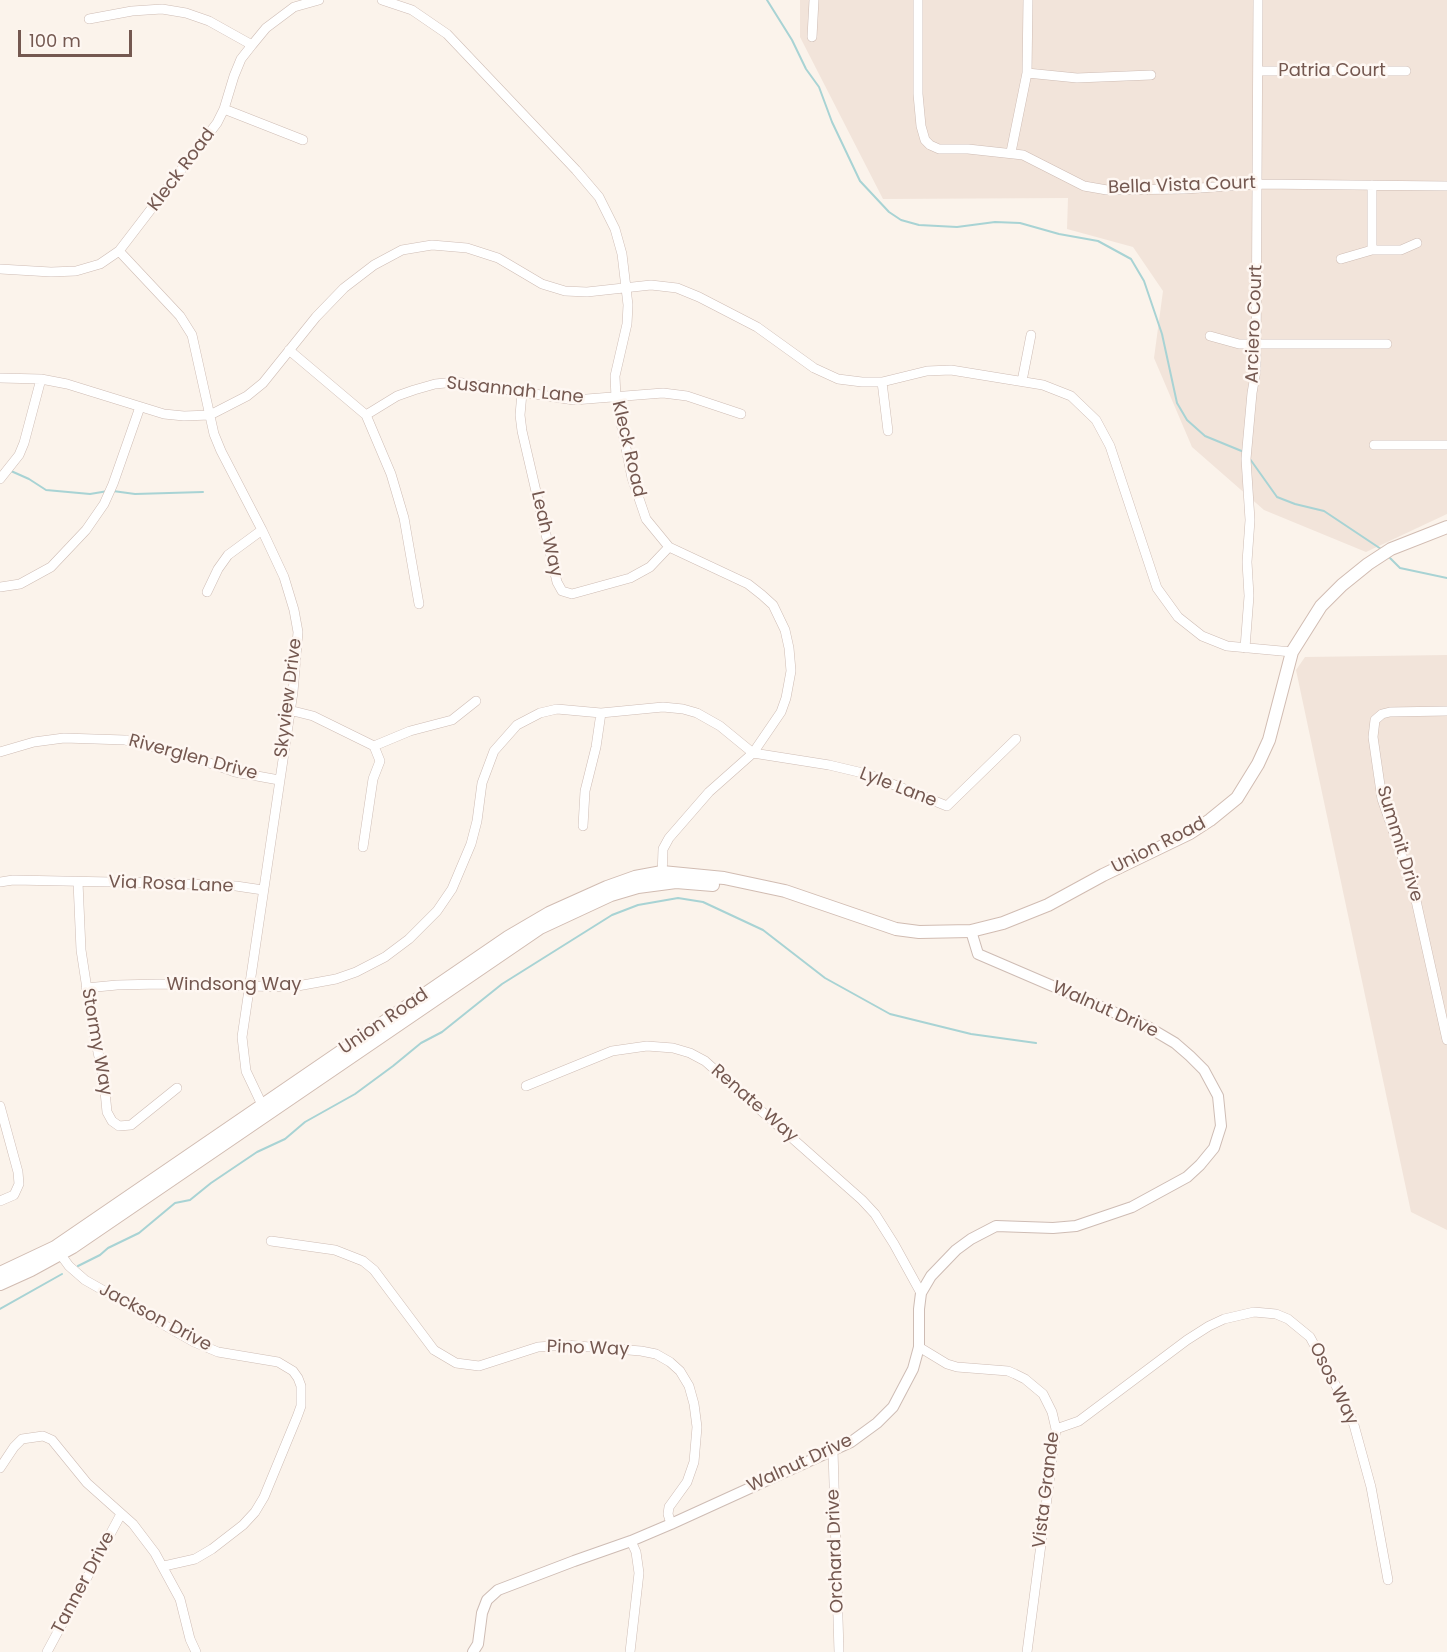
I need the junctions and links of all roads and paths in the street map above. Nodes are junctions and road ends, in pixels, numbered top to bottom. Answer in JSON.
{"nodes":[{"id":1,"x":319,"y":0,"type":"edge"},
{"id":2,"x":382,"y":0,"type":"edge"},
{"id":3,"x":814,"y":0,"type":"edge"},
{"id":4,"x":918,"y":0,"type":"edge"},
{"id":5,"x":1028,"y":0,"type":"edge"},
{"id":6,"x":1258,"y":0,"type":"edge"},
{"id":7,"x":89,"y":19,"type":"dead end"},
{"id":8,"x":812,"y":37,"type":"dead end"},
{"id":9,"x":252,"y":45,"type":"junction"},
{"id":10,"x":1258,"y":71,"type":"junction"},
{"id":11,"x":1406,"y":71,"type":"dead end"},
{"id":12,"x":1027,"y":73,"type":"junction"},
{"id":13,"x":1151,"y":75,"type":"dead end"},
{"id":14,"x":224,"y":109,"type":"junction"},
{"id":15,"x":303,"y":140,"type":"dead end"},
{"id":16,"x":1011,"y":152,"type":"junction"},
{"id":17,"x":1258,"y":184,"type":"junction"},
{"id":18,"x":1372,"y":185,"type":"junction"},
{"id":19,"x":1447,"y":186,"type":"edge"},
{"id":20,"x":1417,"y":243,"type":"dead end"},
{"id":21,"x":1372,"y":250,"type":"junction"},
{"id":22,"x":119,"y":251,"type":"junction"},
{"id":23,"x":1341,"y":259,"type":"dead end"},
{"id":24,"x":0,"y":269,"type":"edge"},
{"id":25,"x":627,"y":286,"type":"junction"},
{"id":26,"x":1031,"y":335,"type":"dead end"},
{"id":27,"x":1210,"y":336,"type":"dead end"},
{"id":28,"x":1387,"y":344,"type":"dead end"},
{"id":29,"x":1257,"y":345,"type":"junction"},
{"id":30,"x":289,"y":350,"type":"junction"},
{"id":31,"x":0,"y":378,"type":"edge"},
{"id":32,"x":40,"y":379,"type":"junction"},
{"id":33,"x":1022,"y":381,"type":"junction"},
{"id":34,"x":882,"y":382,"type":"junction"},
{"id":35,"x":522,"y":393,"type":"junction"},
{"id":36,"x":616,"y":398,"type":"junction"},
{"id":37,"x":140,"y":407,"type":"junction"},
{"id":38,"x":741,"y":414,"type":"dead end"},
{"id":39,"x":210,"y":415,"type":"junction"},
{"id":40,"x":366,"y":415,"type":"junction"},
{"id":41,"x":888,"y":431,"type":"dead end"},
{"id":42,"x":1374,"y":445,"type":"dead end"},
{"id":43,"x":1447,"y":445,"type":"edge"},
{"id":44,"x":0,"y":479,"type":"edge"},
{"id":45,"x":1447,"y":526,"type":"edge"},
{"id":46,"x":262,"y":530,"type":"junction"},
{"id":47,"x":669,"y":547,"type":"junction"},
{"id":48,"x":0,"y":587,"type":"edge"},
{"id":49,"x":207,"y":592,"type":"dead end"},
{"id":50,"x":419,"y":604,"type":"dead end"},
{"id":51,"x":1245,"y":648,"type":"junction"},
{"id":52,"x":1292,"y":652,"type":"junction"},
{"id":53,"x":476,"y":701,"type":"dead end"},
{"id":54,"x":289,"y":710,"type":"junction"},
{"id":55,"x":1447,"y":711,"type":"edge"},
{"id":56,"x":601,"y":713,"type":"junction"},
{"id":57,"x":1016,"y":739,"type":"dead end"},
{"id":58,"x":374,"y":746,"type":"junction"},
{"id":59,"x":0,"y":752,"type":"edge"},
{"id":60,"x":753,"y":753,"type":"junction"},
{"id":61,"x":279,"y":780,"type":"junction"},
{"id":62,"x":583,"y":826,"type":"dead end"},
{"id":63,"x":363,"y":847,"type":"dead end"},
{"id":64,"x":662,"y":878,"type":"junction"},
{"id":65,"x":0,"y":882,"type":"edge"},
{"id":66,"x":78,"y":882,"type":"junction"},
{"id":67,"x":263,"y":890,"type":"junction"},
{"id":68,"x":970,"y":931,"type":"junction"},
{"id":69,"x":249,"y":987,"type":"junction"},
{"id":70,"x":86,"y":988,"type":"junction"},
{"id":71,"x":1447,"y":1040,"type":"edge"},
{"id":72,"x":525,"y":1086,"type":"dead end"},
{"id":73,"x":177,"y":1088,"type":"dead end"},
{"id":74,"x":0,"y":1106,"type":"edge"},
{"id":75,"x":264,"y":1109,"type":"junction"},
{"id":76,"x":0,"y":1201,"type":"edge"},
{"id":77,"x":271,"y":1241,"type":"dead end"},
{"id":78,"x":58,"y":1250,"type":"junction"},
{"id":79,"x":0,"y":1273,"type":"edge"},
{"id":80,"x":0,"y":1284,"type":"edge"},
{"id":81,"x":921,"y":1293,"type":"junction"},
{"id":82,"x":919,"y":1347,"type":"junction"},
{"id":83,"x":1056,"y":1429,"type":"junction"},
{"id":84,"x":833,"y":1450,"type":"junction"},
{"id":85,"x":0,"y":1468,"type":"edge"},
{"id":86,"x":121,"y":1514,"type":"junction"},
{"id":87,"x":671,"y":1524,"type":"junction"},
{"id":88,"x":631,"y":1541,"type":"junction"},
{"id":89,"x":164,"y":1566,"type":"junction"},
{"id":90,"x":1388,"y":1580,"type":"dead end"},
{"id":91,"x":47,"y":1652,"type":"edge"},
{"id":92,"x":196,"y":1652,"type":"edge"},
{"id":93,"x":473,"y":1652,"type":"edge"},
{"id":94,"x":630,"y":1652,"type":"edge"},
{"id":95,"x":839,"y":1652,"type":"edge"},
{"id":96,"x":1027,"y":1652,"type":"edge"}],
"edges":[{"from":1,"to":9,"type":"street","name":"Kleck Road"},
{"from":2,"to":25,"type":"street","name":"Kleck Road"},
{"from":3,"to":8,"type":"street"},
{"from":4,"to":16,"type":"street","name":"Bella Vista Court"},
{"from":5,"to":12,"type":"street"},
{"from":6,"to":10,"type":"street","name":"Arciero Court"},
{"from":7,"to":9,"type":"street"},
{"from":9,"to":14,"type":"street","name":"Kleck Road"},
{"from":10,"to":11,"type":"street","name":"Patria Court"},
{"from":10,"to":17,"type":"street","name":"Arciero Court"},
{"from":12,"to":13,"type":"street"},
{"from":12,"to":16,"type":"street"},
{"from":14,"to":15,"type":"street"},
{"from":14,"to":22,"type":"street","name":"Kleck Road"},
{"from":16,"to":17,"type":"street","name":"Bella Vista Court"},
{"from":17,"to":18,"type":"street","name":"Bella Vista Court"},
{"from":17,"to":29,"type":"street","name":"Arciero Court"},
{"from":18,"to":19,"type":"street","name":"Bella Vista Court"},
{"from":18,"to":21,"type":"street"},
{"from":20,"to":21,"type":"street"},
{"from":21,"to":23,"type":"street"},
{"from":22,"to":24,"type":"street","name":"Kleck Road"},
{"from":22,"to":39,"type":"street","name":"Skyview Drive"},
{"from":25,"to":30,"type":"street"},
{"from":25,"to":34,"type":"street"},
{"from":25,"to":36,"type":"street","name":"Kleck Road"},
{"from":26,"to":33,"type":"street"},
{"from":27,"to":29,"type":"street"},
{"from":28,"to":29,"type":"street"},
{"from":29,"to":51,"type":"street","name":"Arciero Court"},
{"from":30,"to":39,"type":"street"},
{"from":30,"to":40,"type":"street"},
{"from":31,"to":32,"type":"street"},
{"from":32,"to":37,"type":"street"},
{"from":32,"to":44,"type":"street"},
{"from":33,"to":34,"type":"street"},
{"from":33,"to":51,"type":"street"},
{"from":34,"to":41,"type":"street"},
{"from":35,"to":36,"type":"street","name":"Susannah Lane"},
{"from":35,"to":40,"type":"street","name":"Susannah Lane"},
{"from":35,"to":47,"type":"street","name":"Leah Way"},
{"from":36,"to":38,"type":"street","name":"Susannah Lane"},
{"from":36,"to":47,"type":"street","name":"Kleck Road"},
{"from":37,"to":39,"type":"street"},
{"from":37,"to":48,"type":"street"},
{"from":39,"to":46,"type":"street","name":"Skyview Drive"},
{"from":40,"to":50,"type":"street"},
{"from":42,"to":43,"type":"street"},
{"from":45,"to":52,"type":"main road","name":"Union Road"},
{"from":46,"to":49,"type":"street"},
{"from":46,"to":54,"type":"street","name":"Skyview Drive"},
{"from":47,"to":60,"type":"street","name":"Kleck Road"},
{"from":51,"to":52,"type":"street"},
{"from":52,"to":68,"type":"main road","name":"Union Road"},
{"from":53,"to":58,"type":"street"},
{"from":54,"to":58,"type":"street"},
{"from":54,"to":61,"type":"street","name":"Skyview Drive"},
{"from":55,"to":71,"type":"street","name":"Summit Drive"},
{"from":56,"to":60,"type":"street","name":"Windsong Way"},
{"from":56,"to":62,"type":"street"},
{"from":56,"to":69,"type":"street","name":"Windsong Way"},
{"from":57,"to":60,"type":"street","name":"Lyle Lane"},
{"from":58,"to":63,"type":"street"},
{"from":59,"to":61,"type":"street","name":"Riverglen Drive"},
{"from":60,"to":64,"type":"street","name":"Kleck Road"},
{"from":61,"to":67,"type":"street","name":"Skyview Drive"},
{"from":64,"to":68,"type":"main road","name":"Union Road"},
{"from":64,"to":75,"type":"main road","name":"Union Road"},
{"from":65,"to":66,"type":"street","name":"Via Rosa Lane"},
{"from":66,"to":67,"type":"street","name":"Via Rosa Lane"},
{"from":66,"to":70,"type":"street","name":"Stormy Way"},
{"from":67,"to":69,"type":"street","name":"Skyview Drive"},
{"from":68,"to":81,"type":"street","name":"Walnut Drive"},
{"from":69,"to":70,"type":"street","name":"Windsong Way"},
{"from":69,"to":75,"type":"street","name":"Skyview Drive"},
{"from":70,"to":73,"type":"street","name":"Stormy Way"},
{"from":72,"to":81,"type":"street","name":"Renate Way"},
{"from":74,"to":76,"type":"street"},
{"from":75,"to":78,"type":"main road","name":"Union Road"},
{"from":77,"to":87,"type":"street","name":"Pino Way"},
{"from":78,"to":79,"type":"main road","name":"Union Road"},
{"from":78,"to":80,"type":"main road","name":"Union Road"},
{"from":78,"to":89,"type":"street","name":"Jackson Drive"},
{"from":81,"to":82,"type":"street","name":"Walnut Drive"},
{"from":82,"to":83,"type":"street","name":"Vista Grande"},
{"from":82,"to":84,"type":"street","name":"Walnut Drive"},
{"from":83,"to":90,"type":"street","name":"Osos Way"},
{"from":83,"to":96,"type":"street","name":"Vista Grande"},
{"from":84,"to":87,"type":"street","name":"Walnut Drive"},
{"from":84,"to":95,"type":"street","name":"Orchard Drive"},
{"from":85,"to":86,"type":"street"},
{"from":86,"to":89,"type":"street"},
{"from":86,"to":91,"type":"street","name":"Tanner Drive"},
{"from":87,"to":88,"type":"street","name":"Walnut Drive"},
{"from":88,"to":93,"type":"street","name":"Walnut Drive"},
{"from":88,"to":94,"type":"street"},
{"from":89,"to":92,"type":"street"}]}
